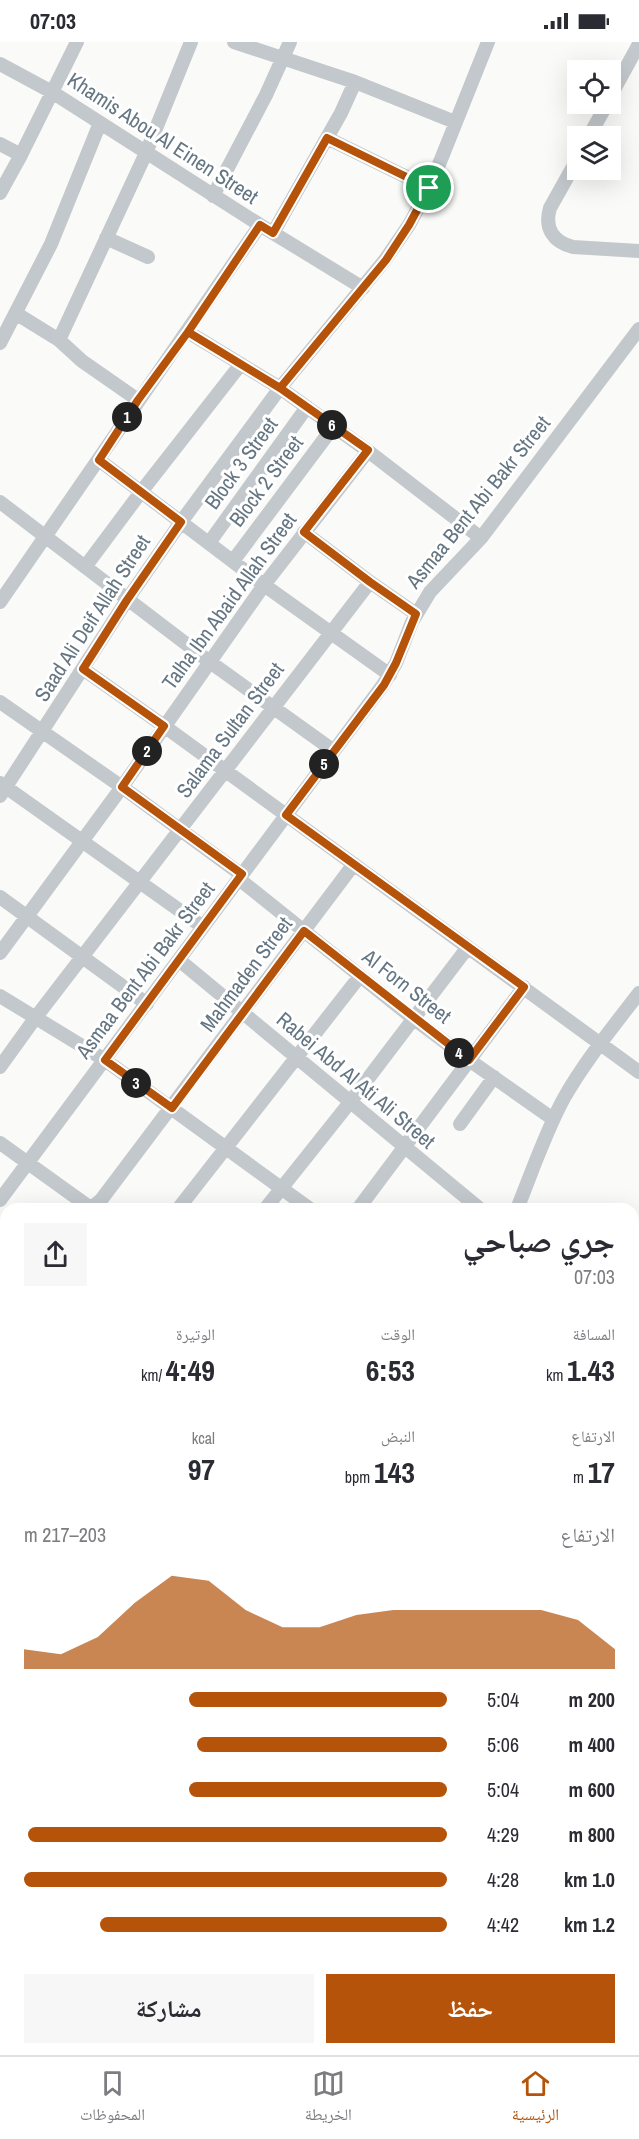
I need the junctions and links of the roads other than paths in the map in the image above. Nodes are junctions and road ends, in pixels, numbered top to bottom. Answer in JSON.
{"nodes":[{"id":1,"x":77,"y":42,"type":"edge"},
{"id":2,"x":191,"y":42,"type":"edge"},
{"id":3,"x":234,"y":42,"type":"edge"},
{"id":4,"x":290,"y":42,"type":"edge"},
{"id":5,"x":488,"y":42,"type":"edge"},
{"id":6,"x":639,"y":44,"type":"edge"},
{"id":7,"x":283,"y":58,"type":"junction"},
{"id":8,"x":0,"y":64,"type":"edge"},
{"id":9,"x":621,"y":77,"type":"edge"},
{"id":10,"x":355,"y":82,"type":"junction"},
{"id":11,"x":52,"y":92,"type":"junction"},
{"id":12,"x":455,"y":122,"type":"junction"},
{"id":13,"x":100,"y":123,"type":"junction"},
{"id":14,"x":327,"y":138,"type":"junction"},
{"id":15,"x":0,"y":144,"type":"edge"},
{"id":16,"x":146,"y":153,"type":"junction"},
{"id":17,"x":21,"y":155,"type":"junction"},
{"id":18,"x":567,"y":178,"type":"edge"},
{"id":19,"x":429,"y":188,"type":"junction"},
{"id":20,"x":0,"y":193,"type":"edge"},
{"id":21,"x":213,"y":196,"type":"junction"},
{"id":22,"x":260,"y":225,"type":"junction"},
{"id":23,"x":273,"y":233,"type":"junction"},
{"id":24,"x":106,"y":238,"type":"junction"},
{"id":25,"x":639,"y":251,"type":"edge"},
{"id":26,"x":148,"y":257,"type":"dead end"},
{"id":27,"x":363,"y":288,"type":"junction"},
{"id":28,"x":16,"y":314,"type":"junction"},
{"id":29,"x":639,"y":329,"type":"edge"},
{"id":30,"x":188,"y":332,"type":"junction"},
{"id":31,"x":59,"y":340,"type":"junction"},
{"id":32,"x":0,"y":343,"type":"edge"},
{"id":33,"x":241,"y":364,"type":"junction"},
{"id":34,"x":280,"y":388,"type":"junction"},
{"id":35,"x":138,"y":400,"type":"junction"},
{"id":36,"x":307,"y":407,"type":"junction"},
{"id":37,"x":334,"y":426,"type":"junction"},
{"id":38,"x":368,"y":450,"type":"junction"},
{"id":39,"x":99,"y":460,"type":"junction"},
{"id":40,"x":141,"y":492,"type":"junction"},
{"id":41,"x":0,"y":502,"type":"edge"},
{"id":42,"x":181,"y":522,"type":"junction"},
{"id":43,"x":304,"y":532,"type":"junction"},
{"id":44,"x":46,"y":536,"type":"junction"},
{"id":45,"x":481,"y":538,"type":"junction"},
{"id":46,"x":209,"y":543,"type":"junction"},
{"id":47,"x":233,"y":561,"type":"junction"},
{"id":48,"x":85,"y":567,"type":"junction"},
{"id":49,"x":370,"y":582,"type":"junction"},
{"id":50,"x":264,"y":585,"type":"junction"},
{"id":51,"x":127,"y":600,"type":"junction"},
{"id":52,"x":0,"y":602,"type":"edge"},
{"id":53,"x":416,"y":614,"type":"junction"},
{"id":54,"x":331,"y":632,"type":"junction"},
{"id":55,"x":210,"y":662,"type":"junction"},
{"id":56,"x":83,"y":669,"type":"junction"},
{"id":57,"x":390,"y":675,"type":"junction"},
{"id":58,"x":0,"y":702,"type":"edge"},
{"id":59,"x":274,"y":707,"type":"junction"},
{"id":60,"x":164,"y":726,"type":"junction"},
{"id":61,"x":43,"y":731,"type":"junction"},
{"id":62,"x":334,"y":751,"type":"junction"},
{"id":63,"x":225,"y":771,"type":"junction"},
{"id":64,"x":122,"y":787,"type":"junction"},
{"id":65,"x":2,"y":788,"type":"edge"},
{"id":66,"x":286,"y":815,"type":"junction"},
{"id":67,"x":180,"y":830,"type":"junction"},
{"id":68,"x":82,"y":841,"type":"junction"},
{"id":69,"x":354,"y":864,"type":"junction"},
{"id":70,"x":241,"y":877,"type":"junction"},
{"id":71,"x":139,"y":882,"type":"junction"},
{"id":72,"x":0,"y":897,"type":"edge"},
{"id":73,"x":27,"y":917,"type":"junction"},
{"id":74,"x":202,"y":927,"type":"junction"},
{"id":75,"x":304,"y":931,"type":"junction"},
{"id":76,"x":468,"y":947,"type":"junction"},
{"id":77,"x":0,"y":953,"type":"edge"},
{"id":78,"x":82,"y":957,"type":"junction"},
{"id":79,"x":179,"y":960,"type":"junction"},
{"id":80,"x":360,"y":976,"type":"junction"},
{"id":81,"x":524,"y":987,"type":"junction"},
{"id":82,"x":639,"y":993,"type":"edge"},
{"id":83,"x":0,"y":996,"type":"edge"},
{"id":84,"x":147,"y":1004,"type":"junction"},
{"id":85,"x":243,"y":1013,"type":"junction"},
{"id":86,"x":36,"y":1017,"type":"junction"},
{"id":87,"x":414,"y":1019,"type":"junction"},
{"id":88,"x":601,"y":1042,"type":"junction"},
{"id":89,"x":296,"y":1058,"type":"junction"},
{"id":90,"x":105,"y":1060,"type":"junction"},
{"id":91,"x":469,"y":1060,"type":"junction"},
{"id":92,"x":0,"y":1067,"type":"edge"},
{"id":93,"x":639,"y":1072,"type":"edge"},
{"id":94,"x":494,"y":1077,"type":"junction"},
{"id":95,"x":351,"y":1101,"type":"junction"},
{"id":96,"x":172,"y":1108,"type":"junction"},
{"id":97,"x":554,"y":1119,"type":"junction"},
{"id":98,"x":460,"y":1124,"type":"dead end"},
{"id":99,"x":0,"y":1143,"type":"edge"},
{"id":100,"x":225,"y":1147,"type":"junction"},
{"id":101,"x":405,"y":1148,"type":"junction"},
{"id":102,"x":28,"y":1163,"type":"junction"},
{"id":103,"x":281,"y":1188,"type":"junction"},
{"id":104,"x":0,"y":1200,"type":"edge"},
{"id":105,"x":83,"y":1203,"type":"edge"},
{"id":106,"x":98,"y":1203,"type":"edge"},
{"id":107,"x":183,"y":1203,"type":"edge"},
{"id":108,"x":270,"y":1203,"type":"edge"},
{"id":109,"x":302,"y":1203,"type":"edge"},
{"id":110,"x":363,"y":1203,"type":"edge"},
{"id":111,"x":473,"y":1203,"type":"edge"},
{"id":112,"x":519,"y":1203,"type":"edge"}],
"edges":[{"from":1,"to":11,"type":"street"},
{"from":2,"to":16,"type":"street"},
{"from":3,"to":7,"type":"street"},
{"from":4,"to":7,"type":"street"},
{"from":5,"to":12,"type":"street","name":"Saad Ali Deif Allah Street"},
{"from":6,"to":9,"type":"street"},
{"from":7,"to":10,"type":"street"},
{"from":7,"to":21,"type":"street"},
{"from":8,"to":11,"type":"street","name":"Khamis Abou Al Einen Street"},
{"from":10,"to":12,"type":"street"},
{"from":10,"to":14,"type":"street"},
{"from":11,"to":13,"type":"street","name":"Khamis Abou Al Einen Street"},
{"from":11,"to":17,"type":"street"},
{"from":12,"to":19,"type":"street","name":"Saad Ali Deif Allah Street"},
{"from":13,"to":16,"type":"street","name":"Khamis Abou Al Einen Street"},
{"from":13,"to":28,"type":"street"},
{"from":14,"to":19,"type":"street"},
{"from":14,"to":23,"type":"street"},
{"from":15,"to":17,"type":"street"},
{"from":16,"to":21,"type":"street","name":"Khamis Abou Al Einen Street"},
{"from":16,"to":24,"type":"street"},
{"from":17,"to":20,"type":"street"},
{"from":18,"to":25,"type":"street"},
{"from":19,"to":27,"type":"street","name":"Saad Ali Deif Allah Street"},
{"from":21,"to":22,"type":"street","name":"Khamis Abou Al Einen Street"},
{"from":22,"to":23,"type":"street","name":"Khamis Abou Al Einen Street"},
{"from":22,"to":30,"type":"street"},
{"from":23,"to":27,"type":"street","name":"Khamis Abou Al Einen Street"},
{"from":24,"to":26,"type":"street"},
{"from":24,"to":31,"type":"street"},
{"from":27,"to":34,"type":"street","name":"Saad Ali Deif Allah Street"},
{"from":28,"to":31,"type":"street"},
{"from":28,"to":32,"type":"street"},
{"from":29,"to":45,"type":"street","name":"Asmaa Bent Abi Bakr Street"},
{"from":30,"to":33,"type":"street"},
{"from":30,"to":35,"type":"street"},
{"from":31,"to":35,"type":"street"},
{"from":33,"to":34,"type":"street"},
{"from":33,"to":40,"type":"street"},
{"from":34,"to":36,"type":"street"},
{"from":34,"to":42,"type":"street","name":"Saad Ali Deif Allah Street"},
{"from":35,"to":39,"type":"street"},
{"from":36,"to":37,"type":"street"},
{"from":36,"to":46,"type":"street","name":"Block 3 Street"},
{"from":37,"to":38,"type":"street"},
{"from":37,"to":47,"type":"street","name":"Block 2 Street"},
{"from":38,"to":43,"type":"street","name":"Talha Ibn Abaid Allah Street"},
{"from":38,"to":45,"type":"street"},
{"from":39,"to":40,"type":"street"},
{"from":39,"to":44,"type":"street"},
{"from":40,"to":42,"type":"street"},
{"from":40,"to":48,"type":"street"},
{"from":41,"to":44,"type":"street"},
{"from":42,"to":46,"type":"street"},
{"from":42,"to":51,"type":"street","name":"Saad Ali Deif Allah Street"},
{"from":43,"to":49,"type":"street"},
{"from":43,"to":50,"type":"street","name":"Talha Ibn Abaid Allah Street"},
{"from":44,"to":48,"type":"street"},
{"from":44,"to":52,"type":"street"},
{"from":45,"to":53,"type":"street","name":"Asmaa Bent Abi Bakr Street"},
{"from":46,"to":47,"type":"street"},
{"from":47,"to":50,"type":"street"},
{"from":48,"to":51,"type":"street"},
{"from":49,"to":53,"type":"street"},
{"from":49,"to":54,"type":"street","name":"Salama Sultan Street"},
{"from":50,"to":54,"type":"street"},
{"from":50,"to":55,"type":"street","name":"Talha Ibn Abaid Allah Street"},
{"from":51,"to":55,"type":"street"},
{"from":51,"to":56,"type":"street","name":"Saad Ali Deif Allah Street"},
{"from":53,"to":57,"type":"street","name":"Asmaa Bent Abi Bakr Street"},
{"from":54,"to":57,"type":"street"},
{"from":54,"to":59,"type":"street","name":"Salama Sultan Street"},
{"from":55,"to":59,"type":"street"},
{"from":55,"to":60,"type":"street","name":"Talha Ibn Abaid Allah Street"},
{"from":56,"to":60,"type":"street"},
{"from":56,"to":61,"type":"street","name":"Saad Ali Deif Allah Street"},
{"from":57,"to":62,"type":"street","name":"Asmaa Bent Abi Bakr Street"},
{"from":58,"to":61,"type":"street","name":"Al Forn Street"},
{"from":59,"to":62,"type":"street"},
{"from":59,"to":63,"type":"street","name":"Salama Sultan Street"},
{"from":60,"to":63,"type":"street"},
{"from":60,"to":64,"type":"street","name":"Talha Ibn Abaid Allah Street"},
{"from":61,"to":64,"type":"street","name":"Al Forn Street"},
{"from":61,"to":65,"type":"street","name":"Saad Ali Deif Allah Street"},
{"from":62,"to":66,"type":"street","name":"Asmaa Bent Abi Bakr Street"},
{"from":63,"to":66,"type":"street"},
{"from":63,"to":67,"type":"street","name":"Salama Sultan Street"},
{"from":64,"to":67,"type":"street","name":"Al Forn Street"},
{"from":64,"to":68,"type":"street","name":"Talha Ibn Abaid Allah Street"},
{"from":65,"to":68,"type":"street"},
{"from":66,"to":69,"type":"street"},
{"from":66,"to":70,"type":"street","name":"Asmaa Bent Abi Bakr Street"},
{"from":67,"to":70,"type":"street","name":"Al Forn Street"},
{"from":67,"to":71,"type":"street","name":"Salama Sultan Street"},
{"from":68,"to":71,"type":"street"},
{"from":68,"to":73,"type":"street","name":"Talha Ibn Abaid Allah Street"},
{"from":69,"to":75,"type":"street","name":"Mahmaden Street"},
{"from":69,"to":76,"type":"street"},
{"from":70,"to":74,"type":"street","name":"Asmaa Bent Abi Bakr Street"},
{"from":70,"to":75,"type":"street","name":"Al Forn Street"},
{"from":71,"to":74,"type":"street"},
{"from":71,"to":78,"type":"street","name":"Salama Sultan Street"},
{"from":72,"to":73,"type":"street"},
{"from":73,"to":77,"type":"street","name":"Talha Ibn Abaid Allah Street"},
{"from":73,"to":78,"type":"street"},
{"from":74,"to":79,"type":"street","name":"Asmaa Bent Abi Bakr Street"},
{"from":75,"to":80,"type":"street","name":"Al Forn Street"},
{"from":75,"to":85,"type":"street","name":"Mahmaden Street"},
{"from":76,"to":81,"type":"street"},
{"from":76,"to":87,"type":"street"},
{"from":78,"to":84,"type":"street"},
{"from":78,"to":86,"type":"street","name":"Salama Sultan Street"},
{"from":79,"to":84,"type":"street","name":"Asmaa Bent Abi Bakr Street"},
{"from":79,"to":85,"type":"street","name":"Rabei Abd Al Ati Ali Street"},
{"from":80,"to":87,"type":"street","name":"Al Forn Street"},
{"from":80,"to":89,"type":"street"},
{"from":81,"to":88,"type":"street"},
{"from":81,"to":91,"type":"street"},
{"from":82,"to":88,"type":"street"},
{"from":83,"to":86,"type":"street"},
{"from":84,"to":90,"type":"street","name":"Asmaa Bent Abi Bakr Street"},
{"from":85,"to":89,"type":"street","name":"Rabei Abd Al Ati Ali Street"},
{"from":85,"to":96,"type":"street","name":"Mahmaden Street"},
{"from":86,"to":90,"type":"street"},
{"from":86,"to":92,"type":"street","name":"Salama Sultan Street"},
{"from":87,"to":91,"type":"street","name":"Al Forn Street"},
{"from":87,"to":95,"type":"street"},
{"from":88,"to":93,"type":"street"},
{"from":88,"to":97,"type":"street"},
{"from":89,"to":95,"type":"street","name":"Rabei Abd Al Ati Ali Street"},
{"from":89,"to":100,"type":"street"},
{"from":90,"to":96,"type":"street"},
{"from":90,"to":102,"type":"street","name":"Asmaa Bent Abi Bakr Street"},
{"from":91,"to":94,"type":"street","name":"Al Forn Street"},
{"from":91,"to":101,"type":"street"},
{"from":94,"to":97,"type":"street","name":"Al Forn Street"},
{"from":94,"to":98,"type":"street"},
{"from":95,"to":101,"type":"street","name":"Rabei Abd Al Ati Ali Street"},
{"from":95,"to":103,"type":"street"},
{"from":96,"to":100,"type":"street"},
{"from":96,"to":106,"type":"street","name":"Mahmaden Street"},
{"from":97,"to":112,"type":"street"},
{"from":99,"to":102,"type":"street"},
{"from":100,"to":103,"type":"street"},
{"from":100,"to":107,"type":"street"},
{"from":101,"to":110,"type":"street"},
{"from":101,"to":111,"type":"street","name":"Rabei Abd Al Ati Ali Street"},
{"from":102,"to":104,"type":"street","name":"Asmaa Bent Abi Bakr Street"},
{"from":102,"to":105,"type":"street"},
{"from":103,"to":108,"type":"street"},
{"from":103,"to":109,"type":"street"}]}
